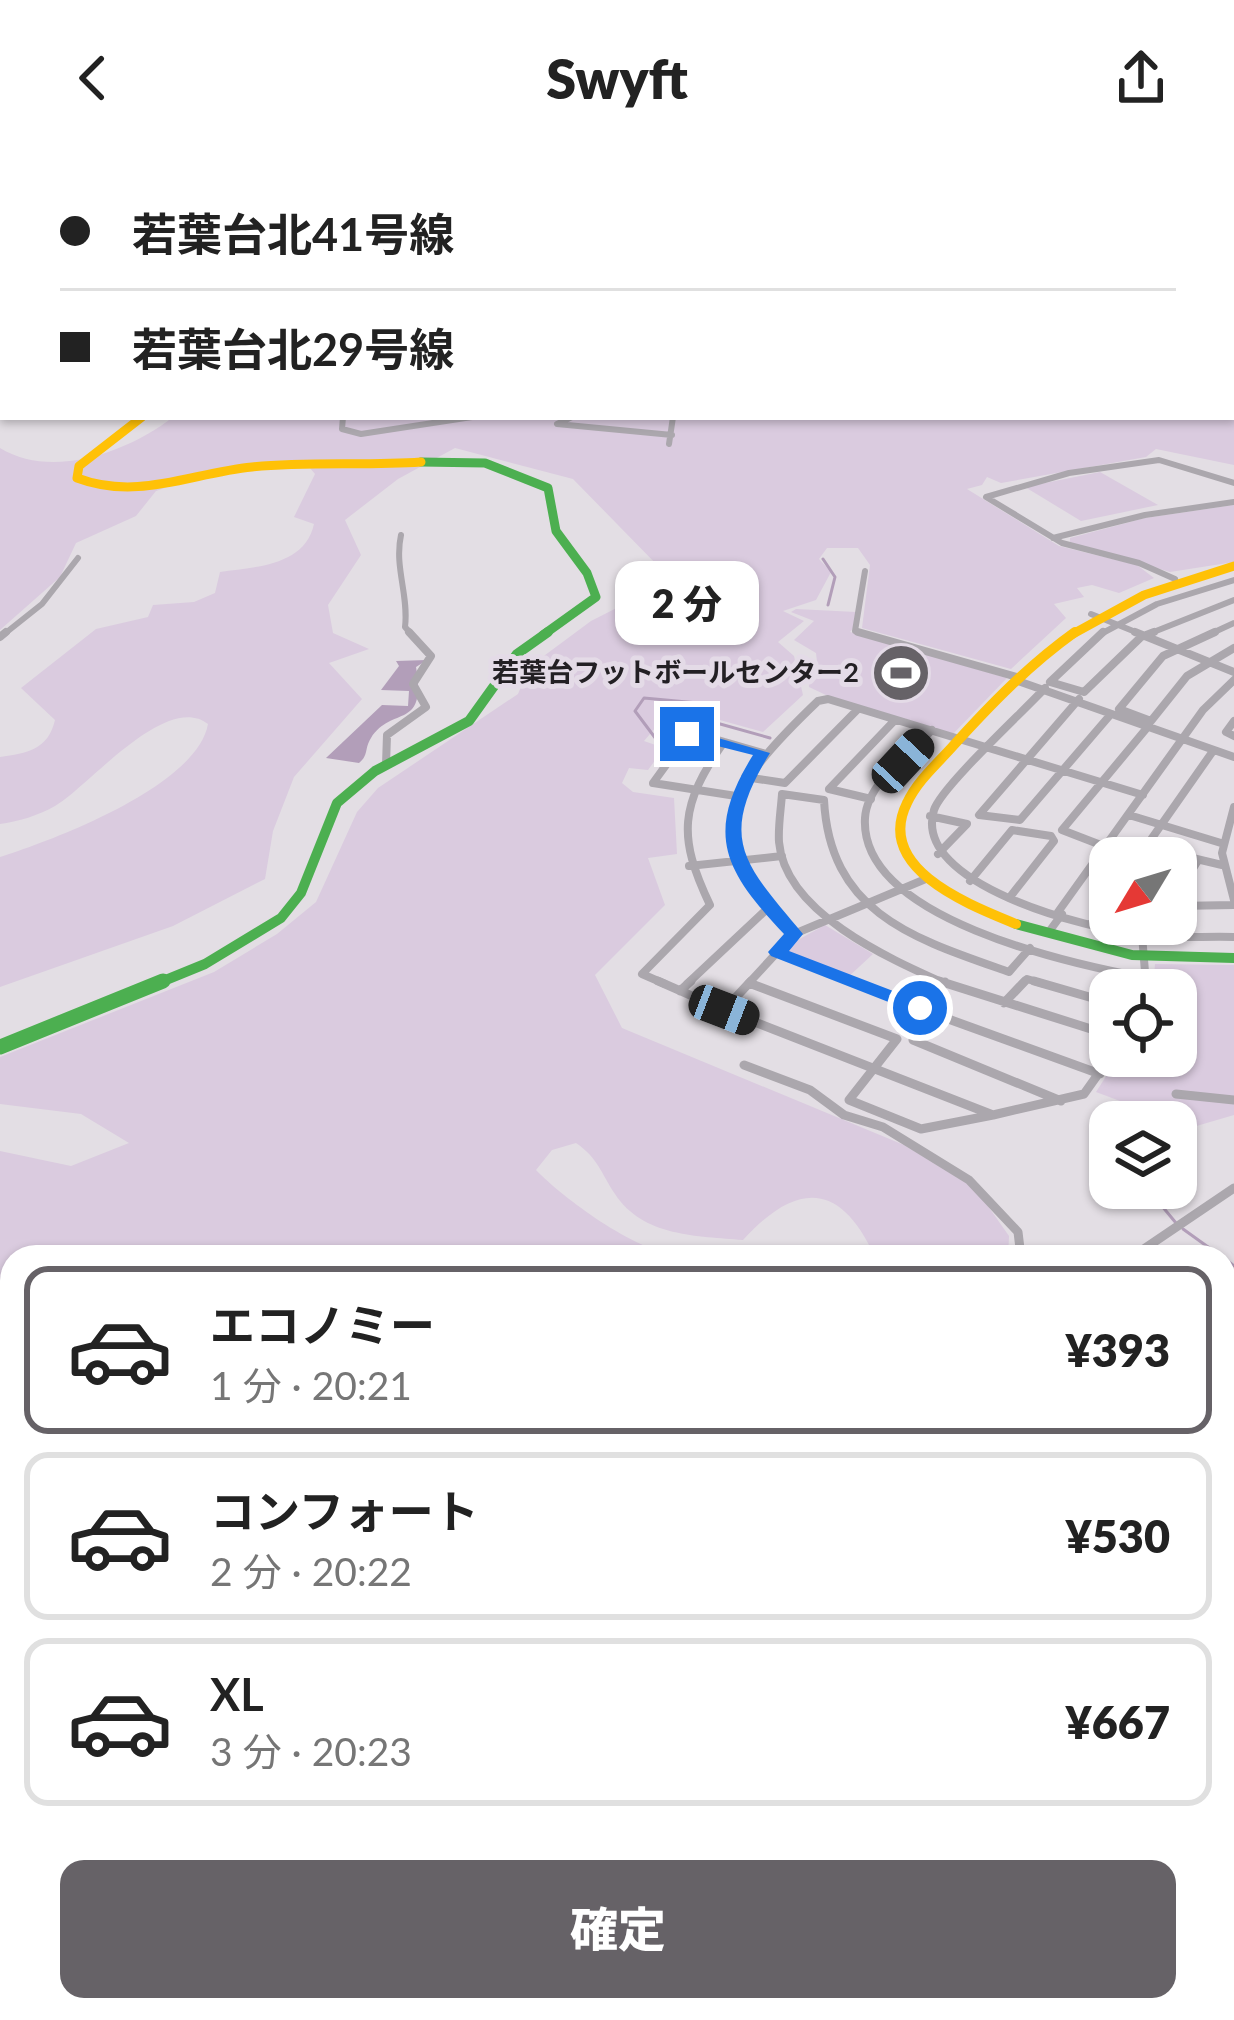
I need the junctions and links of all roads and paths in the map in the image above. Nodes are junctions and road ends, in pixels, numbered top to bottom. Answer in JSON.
{"nodes":[{"id":1,"x":138,"y":420,"type":"edge"},
{"id":2,"x":342,"y":420,"type":"edge"},
{"id":3,"x":452,"y":420,"type":"edge"},
{"id":4,"x":566,"y":420,"type":"edge"},
{"id":5,"x":673,"y":420,"type":"edge"},
{"id":6,"x":672,"y":435,"type":"junction"},
{"id":7,"x":668,"y":444,"type":"dead end"},
{"id":8,"x":1234,"y":483,"type":"edge"},
{"id":9,"x":1234,"y":502,"type":"edge"},
{"id":10,"x":401,"y":535,"type":"dead end"},
{"id":11,"x":1053,"y":538,"type":"junction"},
{"id":12,"x":78,"y":558,"type":"dead end"},
{"id":13,"x":1234,"y":566,"type":"edge"},
{"id":14,"x":865,"y":571,"type":"dead end"},
{"id":15,"x":1174,"y":579,"type":"junction"},
{"id":16,"x":1231,"y":583,"type":"edge"},
{"id":17,"x":1234,"y":600,"type":"edge"},
{"id":18,"x":1091,"y":614,"type":"junction"},
{"id":19,"x":1114,"y":623,"type":"junction"},
{"id":20,"x":1234,"y":623,"type":"edge"},
{"id":21,"x":1145,"y":636,"type":"junction"},
{"id":22,"x":0,"y":637,"type":"edge"},
{"id":23,"x":1234,"y":648,"type":"edge"},
{"id":24,"x":1177,"y":649,"type":"junction"},
{"id":25,"x":1208,"y":661,"type":"junction"},
{"id":26,"x":1234,"y":676,"type":"edge"},
{"id":27,"x":1016,"y":679,"type":"junction"},
{"id":28,"x":1045,"y":688,"type":"junction"},
{"id":29,"x":1079,"y":699,"type":"junction"},
{"id":30,"x":858,"y":709,"type":"junction"},
{"id":31,"x":1111,"y":714,"type":"junction"},
{"id":32,"x":895,"y":720,"type":"junction"},
{"id":33,"x":1234,"y":721,"type":"edge"},
{"id":34,"x":1146,"y":729,"type":"junction"},
{"id":35,"x":932,"y":730,"type":"junction"},
{"id":36,"x":1234,"y":736,"type":"edge"},
{"id":37,"x":961,"y":739,"type":"junction"},
{"id":38,"x":1182,"y":741,"type":"junction"},
{"id":39,"x":724,"y":742,"type":"junction"},
{"id":40,"x":989,"y":747,"type":"junction"},
{"id":41,"x":1213,"y":751,"type":"junction"},
{"id":42,"x":763,"y":753,"type":"junction"},
{"id":43,"x":1234,"y":757,"type":"edge"},
{"id":44,"x":1026,"y":758,"type":"junction"},
{"id":45,"x":386,"y":765,"type":"junction"},
{"id":46,"x":1063,"y":770,"type":"junction"},
{"id":47,"x":746,"y":776,"type":"junction"},
{"id":48,"x":1101,"y":782,"type":"junction"},
{"id":49,"x":692,"y":790,"type":"junction"},
{"id":50,"x":1144,"y":795,"type":"junction"},
{"id":51,"x":736,"y":796,"type":"junction"},
{"id":52,"x":871,"y":799,"type":"junction"},
{"id":53,"x":1234,"y":807,"type":"edge"},
{"id":54,"x":1129,"y":815,"type":"junction"},
{"id":55,"x":930,"y":816,"type":"junction"},
{"id":56,"x":1162,"y":826,"type":"junction"},
{"id":57,"x":1113,"y":837,"type":"edge"},
{"id":58,"x":1154,"y":837,"type":"edge"},
{"id":59,"x":1089,"y":840,"type":"edge"},
{"id":60,"x":1221,"y":843,"type":"junction"},
{"id":61,"x":938,"y":854,"type":"junction"},
{"id":62,"x":782,"y":856,"type":"junction"},
{"id":63,"x":1234,"y":859,"type":"edge"},
{"id":64,"x":739,"y":860,"type":"junction"},
{"id":65,"x":1197,"y":862,"type":"edge"},
{"id":66,"x":1222,"y":862,"type":"junction"},
{"id":67,"x":689,"y":866,"type":"junction"},
{"id":68,"x":952,"y":868,"type":"junction"},
{"id":69,"x":1089,"y":871,"type":"edge"},
{"id":70,"x":932,"y":877,"type":"junction"},
{"id":71,"x":970,"y":881,"type":"junction"},
{"id":72,"x":901,"y":889,"type":"junction"},
{"id":73,"x":1010,"y":896,"type":"junction"},
{"id":74,"x":1197,"y":902,"type":"edge"},
{"id":75,"x":1234,"y":903,"type":"edge"},
{"id":76,"x":865,"y":904,"type":"junction"},
{"id":77,"x":767,"y":909,"type":"junction"},
{"id":78,"x":1060,"y":913,"type":"junction"},
{"id":79,"x":827,"y":918,"type":"junction"},
{"id":80,"x":1089,"y":923,"type":"edge"},
{"id":81,"x":794,"y":934,"type":"junction"},
{"id":82,"x":1197,"y":936,"type":"edge"},
{"id":83,"x":1234,"y":937,"type":"edge"},
{"id":84,"x":1143,"y":945,"type":"edge"},
{"id":85,"x":1033,"y":949,"type":"junction"},
{"id":86,"x":777,"y":952,"type":"junction"},
{"id":87,"x":1144,"y":956,"type":"junction"},
{"id":88,"x":1234,"y":958,"type":"edge"},
{"id":89,"x":1111,"y":969,"type":"edge"},
{"id":90,"x":1145,"y":969,"type":"edge"},
{"id":91,"x":945,"y":982,"type":"junction"},
{"id":92,"x":748,"y":983,"type":"junction"},
{"id":93,"x":680,"y":991,"type":"junction"},
{"id":94,"x":1089,"y":997,"type":"edge"},
{"id":95,"x":1004,"y":1003,"type":"junction"},
{"id":96,"x":724,"y":1010,"type":"junction"},
{"id":97,"x":1089,"y":1029,"type":"edge"},
{"id":98,"x":0,"y":1047,"type":"edge"},
{"id":99,"x":744,"y":1065,"type":"dead end"},
{"id":100,"x":873,"y":1068,"type":"junction"},
{"id":101,"x":1089,"y":1070,"type":"edge"},
{"id":102,"x":1098,"y":1077,"type":"edge"},
{"id":103,"x":1176,"y":1094,"type":"dead end"},
{"id":104,"x":1234,"y":1100,"type":"edge"},
{"id":105,"x":1060,"y":1101,"type":"junction"},
{"id":106,"x":993,"y":1115,"type":"junction"},
{"id":107,"x":1234,"y":1188,"type":"edge"},
{"id":108,"x":1020,"y":1245,"type":"edge"},
{"id":109,"x":1154,"y":1245,"type":"edge"}],
"edges":[{"from":1,"to":45,"type":"street"},
{"from":2,"to":3,"type":"street"},
{"from":4,"to":6,"type":"street"},
{"from":5,"to":6,"type":"street"},
{"from":6,"to":7,"type":"street"},
{"from":8,"to":11,"type":"street"},
{"from":9,"to":11,"type":"street"},
{"from":10,"to":45,"type":"street"},
{"from":11,"to":15,"type":"street"},
{"from":12,"to":22,"type":"street"},
{"from":13,"to":15,"type":"street"},
{"from":14,"to":27,"type":"street"},
{"from":15,"to":18,"type":"street"},
{"from":16,"to":19,"type":"street"},
{"from":17,"to":21,"type":"street"},
{"from":18,"to":19,"type":"street"},
{"from":18,"to":27,"type":"street"},
{"from":19,"to":21,"type":"street"},
{"from":19,"to":21,"type":"street"},
{"from":20,"to":24,"type":"street"},
{"from":21,"to":24,"type":"street"},
{"from":23,"to":25,"type":"street"},
{"from":24,"to":25,"type":"street"},
{"from":24,"to":25,"type":"street"},
{"from":25,"to":26,"type":"street"},
{"from":26,"to":38,"type":"street"},
{"from":27,"to":28,"type":"street"},
{"from":27,"to":37,"type":"street"},
{"from":28,"to":29,"type":"street"},
{"from":28,"to":40,"type":"street"},
{"from":29,"to":31,"type":"street"},
{"from":29,"to":44,"type":"street"},
{"from":30,"to":32,"type":"street"},
{"from":30,"to":42,"type":"street"},
{"from":30,"to":47,"type":"street"},
{"from":31,"to":34,"type":"street"},
{"from":31,"to":46,"type":"street"},
{"from":32,"to":35,"type":"street"},
{"from":32,"to":52,"type":"street"},
{"from":33,"to":36,"type":"street"},
{"from":34,"to":38,"type":"street"},
{"from":34,"to":48,"type":"street"},
{"from":35,"to":37,"type":"street"},
{"from":35,"to":52,"type":"street"},
{"from":37,"to":40,"type":"street"},
{"from":37,"to":70,"type":"street"},
{"from":38,"to":41,"type":"street"},
{"from":38,"to":50,"type":"street"},
{"from":39,"to":42,"type":"street"},
{"from":39,"to":49,"type":"street"},
{"from":39,"to":49,"type":"street"},
{"from":40,"to":44,"type":"street"},
{"from":40,"to":55,"type":"street"},
{"from":41,"to":43,"type":"street"},
{"from":41,"to":56,"type":"street"},
{"from":42,"to":47,"type":"street"},
{"from":44,"to":46,"type":"street"},
{"from":44,"to":46,"type":"street"},
{"from":45,"to":98,"type":"street"},
{"from":46,"to":48,"type":"street"},
{"from":47,"to":51,"type":"street"},
{"from":48,"to":50,"type":"street"},
{"from":48,"to":59,"type":"street"},
{"from":49,"to":51,"type":"street"},
{"from":49,"to":67,"type":"street"},
{"from":50,"to":54,"type":"street"},
{"from":51,"to":64,"type":"street"},
{"from":52,"to":72,"type":"street"},
{"from":53,"to":60,"type":"street"},
{"from":54,"to":56,"type":"street"},
{"from":54,"to":57,"type":"street"},
{"from":55,"to":61,"type":"street"},
{"from":55,"to":61,"type":"street"},
{"from":56,"to":58,"type":"street"},
{"from":56,"to":60,"type":"street"},
{"from":60,"to":66,"type":"street"},
{"from":61,"to":68,"type":"street"},
{"from":62,"to":64,"type":"street"},
{"from":62,"to":76,"type":"street"},
{"from":62,"to":79,"type":"street"},
{"from":63,"to":66,"type":"street"},
{"from":64,"to":67,"type":"street"},
{"from":64,"to":77,"type":"street"},
{"from":65,"to":66,"type":"street"},
{"from":66,"to":75,"type":"street"},
{"from":67,"to":93,"type":"street"},
{"from":68,"to":70,"type":"street"},
{"from":68,"to":71,"type":"street"},
{"from":69,"to":78,"type":"street"},
{"from":70,"to":72,"type":"street"},
{"from":70,"to":87,"type":"street"},
{"from":71,"to":73,"type":"street"},
{"from":71,"to":73,"type":"street"},
{"from":72,"to":76,"type":"street"},
{"from":72,"to":85,"type":"street"},
{"from":73,"to":78,"type":"street"},
{"from":74,"to":75,"type":"street"},
{"from":76,"to":79,"type":"street"},
{"from":76,"to":85,"type":"street"},
{"from":77,"to":81,"type":"street"},
{"from":77,"to":93,"type":"street"},
{"from":78,"to":80,"type":"street"},
{"from":78,"to":85,"type":"street"},
{"from":79,"to":81,"type":"street"},
{"from":79,"to":91,"type":"street"},
{"from":81,"to":86,"type":"street"},
{"from":82,"to":83,"type":"street"},
{"from":84,"to":87,"type":"street"},
{"from":85,"to":89,"type":"street"},
{"from":86,"to":91,"type":"street"},
{"from":86,"to":92,"type":"street"},
{"from":87,"to":88,"type":"street"},
{"from":87,"to":90,"type":"street"},
{"from":91,"to":95,"type":"street"},
{"from":92,"to":96,"type":"street"},
{"from":92,"to":100,"type":"street"},
{"from":93,"to":96,"type":"street"},
{"from":94,"to":95,"type":"street"},
{"from":95,"to":97,"type":"street"},
{"from":96,"to":100,"type":"street"},
{"from":99,"to":108,"type":"street"},
{"from":100,"to":106,"type":"street"},
{"from":100,"to":106,"type":"street"},
{"from":101,"to":105,"type":"street"},
{"from":102,"to":105,"type":"street"},
{"from":103,"to":104,"type":"street"},
{"from":105,"to":106,"type":"street"},
{"from":107,"to":109,"type":"street"}]}
